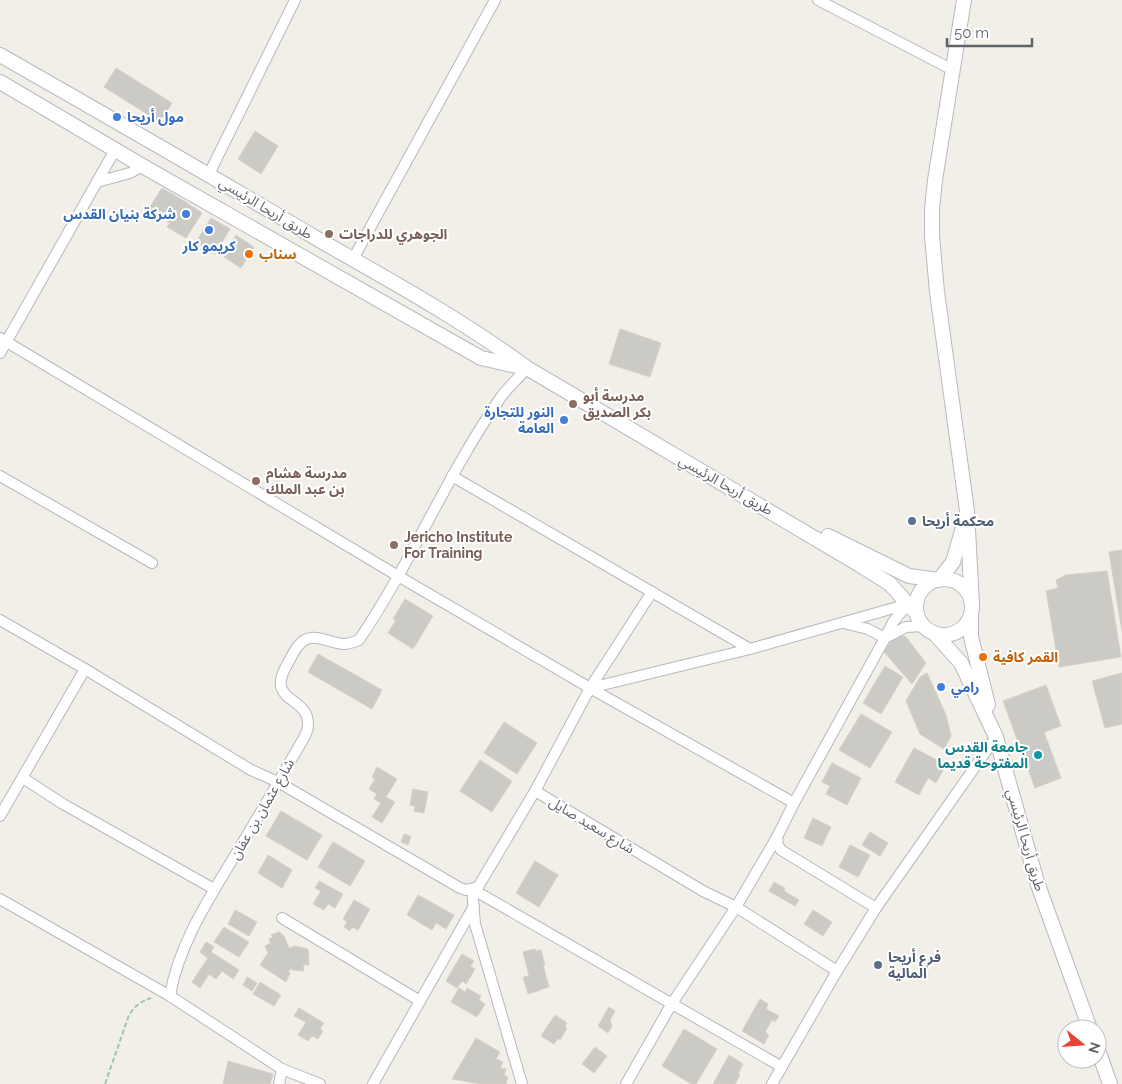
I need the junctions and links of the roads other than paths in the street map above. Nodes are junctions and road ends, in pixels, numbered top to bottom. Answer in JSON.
{"nodes":[{"id":1,"x":295,"y":0,"type":"edge"},
{"id":2,"x":495,"y":0,"type":"edge"},
{"id":3,"x":818,"y":0,"type":"edge"},
{"id":4,"x":964,"y":0,"type":"edge"},
{"id":5,"x":0,"y":55,"type":"edge"},
{"id":6,"x":952,"y":69,"type":"junction"},
{"id":7,"x":0,"y":82,"type":"edge"},
{"id":8,"x":115,"y":150,"type":"junction"},
{"id":9,"x":142,"y":166,"type":"junction"},
{"id":10,"x":209,"y":174,"type":"junction"},
{"id":11,"x":97,"y":182,"type":"junction"},
{"id":12,"x":353,"y":259,"type":"junction"},
{"id":13,"x":3,"y":340,"type":"edge"},
{"id":14,"x":0,"y":353,"type":"edge"},
{"id":15,"x":527,"y":368,"type":"junction"},
{"id":16,"x":0,"y":476,"type":"edge"},
{"id":17,"x":452,"y":476,"type":"junction"},
{"id":18,"x":759,"y":504,"type":"junction"},
{"id":19,"x":967,"y":511,"type":"junction"},
{"id":20,"x":152,"y":564,"type":"dead end"},
{"id":21,"x":398,"y":576,"type":"junction"},
{"id":22,"x":939,"y":580,"type":"junction"},
{"id":23,"x":652,"y":592,"type":"junction"},
{"id":24,"x":972,"y":610,"type":"junction"},
{"id":25,"x":921,"y":619,"type":"junction"},
{"id":26,"x":0,"y":620,"type":"edge"},
{"id":27,"x":841,"y":622,"type":"junction"},
{"id":28,"x":886,"y":638,"type":"junction"},
{"id":29,"x":750,"y":649,"type":"junction"},
{"id":30,"x":85,"y":669,"type":"junction"},
{"id":31,"x":590,"y":688,"type":"junction"},
{"id":32,"x":996,"y":737,"type":"junction"},
{"id":33,"x":23,"y":778,"type":"junction"},
{"id":34,"x":278,"y":782,"type":"junction"},
{"id":35,"x":535,"y":791,"type":"junction"},
{"id":36,"x":794,"y":803,"type":"junction"},
{"id":37,"x":0,"y":816,"type":"edge"},
{"id":38,"x":777,"y":837,"type":"junction"},
{"id":39,"x":214,"y":889,"type":"junction"},
{"id":40,"x":472,"y":889,"type":"junction"},
{"id":41,"x":0,"y":899,"type":"edge"},
{"id":42,"x":474,"y":906,"type":"junction"},
{"id":43,"x":736,"y":907,"type":"junction"},
{"id":44,"x":876,"y":908,"type":"junction"},
{"id":45,"x":282,"y":918,"type":"dead end"},
{"id":46,"x":837,"y":971,"type":"junction"},
{"id":47,"x":170,"y":996,"type":"junction"},
{"id":48,"x":420,"y":1001,"type":"junction"},
{"id":49,"x":671,"y":1005,"type":"junction"},
{"id":50,"x":1086,"y":1019,"type":"edge"},
{"id":51,"x":782,"y":1067,"type":"junction"},
{"id":52,"x":282,"y":1069,"type":"junction"},
{"id":53,"x":1105,"y":1069,"type":"edge"},
{"id":54,"x":774,"y":1082,"type":"edge"},
{"id":55,"x":279,"y":1084,"type":"edge"},
{"id":56,"x":320,"y":1084,"type":"edge"},
{"id":57,"x":373,"y":1084,"type":"edge"},
{"id":58,"x":522,"y":1084,"type":"edge"},
{"id":59,"x":626,"y":1084,"type":"edge"},
{"id":60,"x":1110,"y":1084,"type":"edge"}],
"edges":[{"from":1,"to":10,"type":"street"},
{"from":2,"to":12,"type":"street"},
{"from":3,"to":6,"type":"street"},
{"from":4,"to":6,"type":"main road"},
{"from":5,"to":10,"type":"main road","name":"طريق أريحا الرئيسي"},
{"from":6,"to":19,"type":"main road"},
{"from":7,"to":8,"type":"main road","name":"طريق أريحا الرئيسي"},
{"from":8,"to":9,"type":"main road","name":"طريق أريحا الرئيسي"},
{"from":8,"to":11,"type":"street"},
{"from":9,"to":11,"type":"street"},
{"from":9,"to":15,"type":"main road","name":"طريق أريحا الرئيسي"},
{"from":10,"to":12,"type":"main road","name":"طريق أريحا الرئيسي"},
{"from":11,"to":13,"type":"street"},
{"from":12,"to":15,"type":"main road","name":"طريق أريحا الرئيسي"},
{"from":13,"to":14,"type":"street"},
{"from":13,"to":21,"type":"street"},
{"from":15,"to":17,"type":"street"},
{"from":15,"to":18,"type":"main road","name":"طريق أريحا الرئيسي"},
{"from":16,"to":20,"type":"street"},
{"from":17,"to":21,"type":"street"},
{"from":17,"to":23,"type":"street"},
{"from":18,"to":22,"type":"main road"},
{"from":18,"to":25,"type":"main road","name":"طريق أريحا الرئيسي"},
{"from":19,"to":22,"type":"main road"},
{"from":19,"to":24,"type":"main road"},
{"from":21,"to":31,"type":"street"},
{"from":21,"to":34,"type":"street","name":"شارع عثمان بن عفان"},
{"from":22,"to":24,"type":"main road"},
{"from":22,"to":25,"type":"main road"},
{"from":23,"to":29,"type":"street"},
{"from":23,"to":31,"type":"street","name":"شارع سعيد صايل"},
{"from":24,"to":25,"type":"main road"},
{"from":24,"to":32,"type":"main road"},
{"from":25,"to":27,"type":"street"},
{"from":25,"to":28,"type":"street"},
{"from":25,"to":28,"type":"street"},
{"from":25,"to":32,"type":"main road","name":"طريق أريحا الرئيسي"},
{"from":26,"to":30,"type":"street"},
{"from":27,"to":28,"type":"street"},
{"from":27,"to":29,"type":"street"},
{"from":28,"to":36,"type":"street"},
{"from":29,"to":31,"type":"street"},
{"from":30,"to":33,"type":"street"},
{"from":30,"to":34,"type":"street"},
{"from":31,"to":35,"type":"street","name":"شارع سعيد صايل"},
{"from":31,"to":36,"type":"street"},
{"from":32,"to":44,"type":"street"},
{"from":32,"to":50,"type":"main road","name":"طريق أريحا الرئيسي"},
{"from":33,"to":37,"type":"street"},
{"from":33,"to":39,"type":"street"},
{"from":34,"to":39,"type":"street","name":"شارع عثمان بن عفان"},
{"from":34,"to":40,"type":"street"},
{"from":35,"to":40,"type":"street"},
{"from":35,"to":43,"type":"street","name":"شارع سعيد صايل"},
{"from":36,"to":38,"type":"street"},
{"from":38,"to":43,"type":"street"},
{"from":38,"to":44,"type":"street"},
{"from":39,"to":47,"type":"street","name":"شارع عثمان بن عفان"},
{"from":40,"to":42,"type":"street"},
{"from":40,"to":49,"type":"street"},
{"from":41,"to":47,"type":"street"},
{"from":42,"to":48,"type":"street"},
{"from":42,"to":58,"type":"street"},
{"from":43,"to":46,"type":"street","name":"شارع سعيد صايل"},
{"from":43,"to":49,"type":"street"},
{"from":44,"to":46,"type":"street"},
{"from":45,"to":48,"type":"street"},
{"from":46,"to":51,"type":"street"},
{"from":47,"to":52,"type":"street"},
{"from":48,"to":57,"type":"street"},
{"from":49,"to":51,"type":"street"},
{"from":49,"to":59,"type":"street"},
{"from":51,"to":54,"type":"street"},
{"from":52,"to":55,"type":"street"},
{"from":52,"to":56,"type":"street"},
{"from":53,"to":60,"type":"main road"}]}
